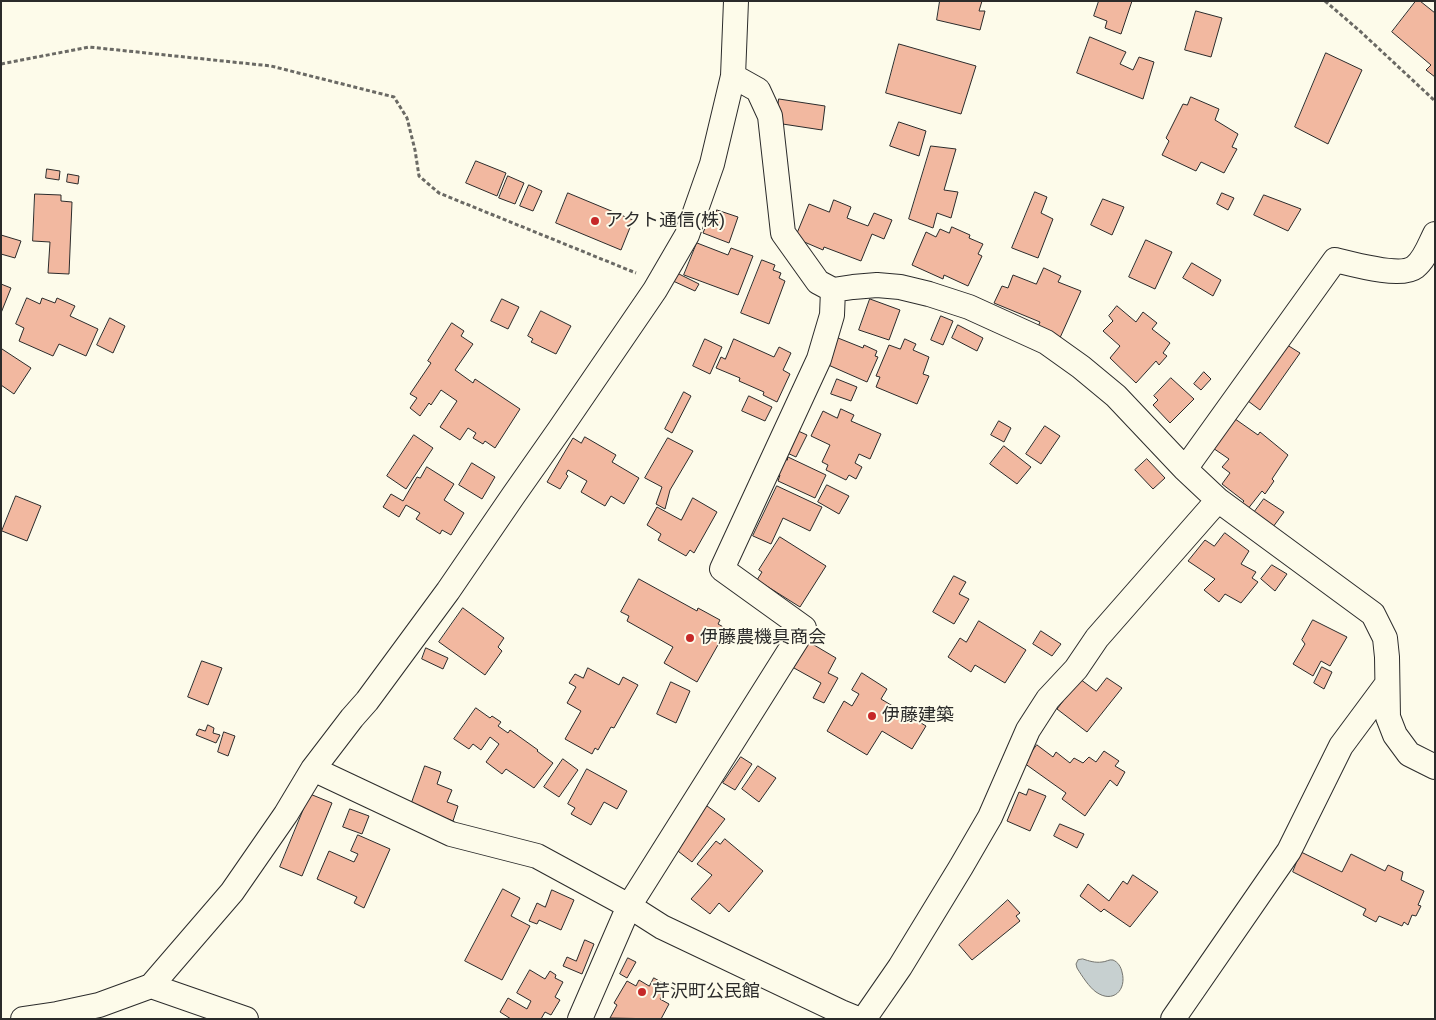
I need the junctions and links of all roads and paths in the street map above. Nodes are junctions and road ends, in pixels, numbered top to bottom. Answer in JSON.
{"nodes":[{"id":1,"x":736,"y":1,"type":"edge"},
{"id":2,"x":1324,"y":1,"type":"edge"},
{"id":3,"x":1,"y":64,"type":"edge"},
{"id":4,"x":732,"y":76,"type":"junction"},
{"id":5,"x":1435,"y":101,"type":"edge"},
{"id":6,"x":1435,"y":234,"type":"edge"},
{"id":7,"x":659,"y":282,"type":"junction"},
{"id":8,"x":833,"y":290,"type":"junction"},
{"id":9,"x":1185,"y":468,"type":"junction"},
{"id":10,"x":1218,"y":500,"type":"junction"},
{"id":11,"x":1387,"y":684,"type":"junction"},
{"id":12,"x":1435,"y":767,"type":"edge"},
{"id":13,"x":313,"y":769,"type":"junction"},
{"id":14,"x":629,"y":906,"type":"junction"},
{"id":15,"x":152,"y":986,"type":"junction"},
{"id":16,"x":23,"y":1019,"type":"edge"},
{"id":17,"x":246,"y":1019,"type":"edge"},
{"id":18,"x":580,"y":1019,"type":"edge"},
{"id":19,"x":858,"y":1019,"type":"edge"},
{"id":20,"x":864,"y":1019,"type":"edge"},
{"id":21,"x":1173,"y":1019,"type":"edge"}],
"edges":[{"from":1,"to":4,"type":"street"},
{"from":2,"to":5,"type":"path"},
{"from":3,"to":7,"type":"path"},
{"from":4,"to":7,"type":"street"},
{"from":4,"to":8,"type":"street"},
{"from":6,"to":9,"type":"street"},
{"from":7,"to":13,"type":"street"},
{"from":8,"to":9,"type":"street"},
{"from":8,"to":14,"type":"street"},
{"from":9,"to":10,"type":"street"},
{"from":10,"to":11,"type":"street"},
{"from":10,"to":20,"type":"street"},
{"from":11,"to":12,"type":"street"},
{"from":11,"to":21,"type":"street"},
{"from":13,"to":14,"type":"street"},
{"from":13,"to":15,"type":"street"},
{"from":14,"to":18,"type":"street"},
{"from":14,"to":19,"type":"street"},
{"from":15,"to":16,"type":"street"},
{"from":15,"to":17,"type":"street"}]}
